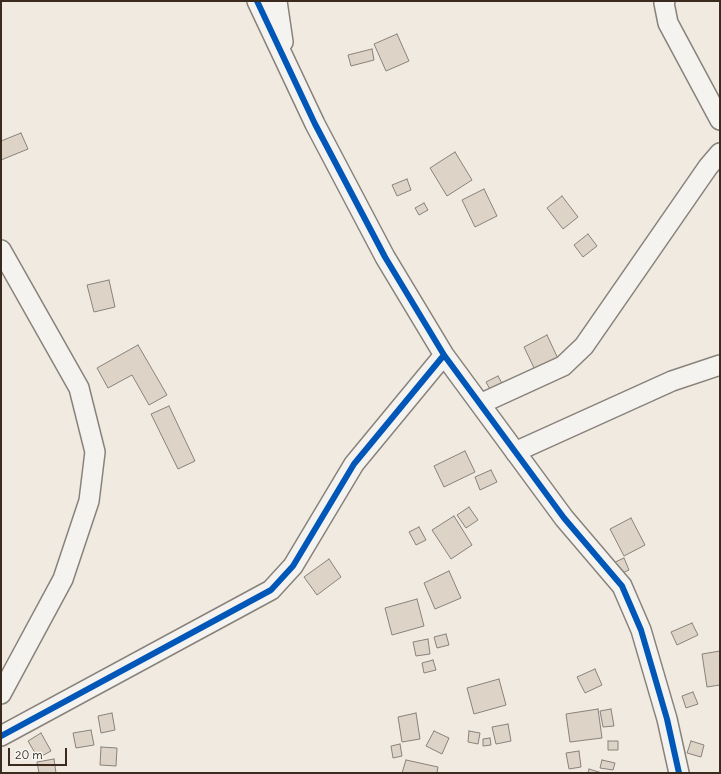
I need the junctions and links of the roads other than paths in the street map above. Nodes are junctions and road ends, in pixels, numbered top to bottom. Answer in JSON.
{"nodes":[{"id":1,"x":257,"y":1,"type":"edge"},
{"id":2,"x":277,"y":1,"type":"edge"},
{"id":3,"x":665,"y":1,"type":"edge"},
{"id":4,"x":286,"y":63,"type":"junction"},
{"id":5,"x":720,"y":120,"type":"edge"},
{"id":6,"x":720,"y":153,"type":"edge"},
{"id":7,"x":1,"y":250,"type":"edge"},
{"id":8,"x":444,"y":355,"type":"junction"},
{"id":9,"x":720,"y":365,"type":"edge"},
{"id":10,"x":480,"y":404,"type":"junction"},
{"id":11,"x":515,"y":452,"type":"junction"},
{"id":12,"x":1,"y":694,"type":"edge"},
{"id":13,"x":1,"y":736,"type":"edge"},
{"id":14,"x":679,"y":773,"type":"edge"}],
"edges":[{"from":1,"to":4,"type":"street"},
{"from":2,"to":4,"type":"street"},
{"from":3,"to":5,"type":"street"},
{"from":4,"to":8,"type":"street"},
{"from":6,"to":10,"type":"street"},
{"from":7,"to":12,"type":"street"},
{"from":8,"to":10,"type":"street"},
{"from":8,"to":13,"type":"street"},
{"from":9,"to":11,"type":"street"},
{"from":10,"to":11,"type":"street"},
{"from":11,"to":14,"type":"street"}]}
